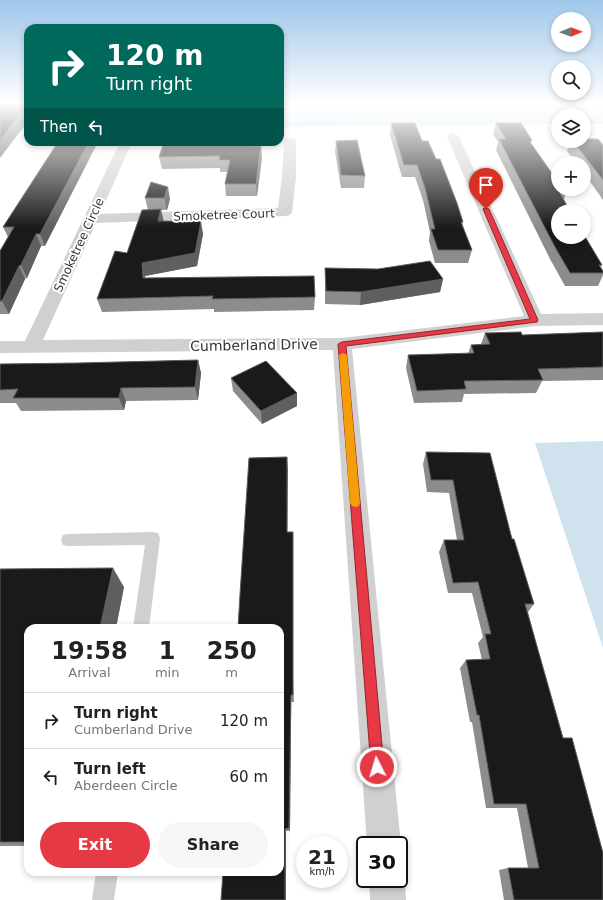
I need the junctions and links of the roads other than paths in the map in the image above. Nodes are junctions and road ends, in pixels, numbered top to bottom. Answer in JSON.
{"nodes":[{"id":1,"x":290,"y":144,"type":"edge"},
{"id":2,"x":456,"y":144,"type":"edge"},
{"id":3,"x":124,"y":146,"type":"edge"},
{"id":4,"x":91,"y":219,"type":"junction"},
{"id":5,"x":603,"y":319,"type":"edge"},
{"id":6,"x":534,"y":320,"type":"junction"},
{"id":7,"x":342,"y":344,"type":"junction"},
{"id":8,"x":0,"y":347,"type":"edge"},
{"id":9,"x":31,"y":347,"type":"junction"},
{"id":10,"x":68,"y":540,"type":"dead end"},
{"id":11,"x":142,"y":624,"type":"edge"},
{"id":12,"x":383,"y":836,"type":"edge"},
{"id":13,"x":106,"y":876,"type":"edge"},
{"id":14,"x":387,"y":888,"type":"edge"},
{"id":15,"x":103,"y":900,"type":"edge"},
{"id":16,"x":388,"y":900,"type":"edge"}],
"edges":[{"from":1,"to":4,"type":"street","name":"Smoketree Court"},
{"from":2,"to":6,"type":"street"},
{"from":3,"to":4,"type":"street","name":"Smoketree Circle"},
{"from":4,"to":9,"type":"street","name":"Smoketree Circle"},
{"from":5,"to":6,"type":"street","name":"Cumberland Drive"},
{"from":6,"to":7,"type":"street","name":"Cumberland Drive"},
{"from":7,"to":9,"type":"street","name":"Cumberland Drive"},
{"from":7,"to":12,"type":"street"},
{"from":8,"to":9,"type":"street","name":"Cumberland Drive"},
{"from":10,"to":11,"type":"lane"},
{"from":13,"to":15,"type":"lane"},
{"from":14,"to":16,"type":"street"}]}
